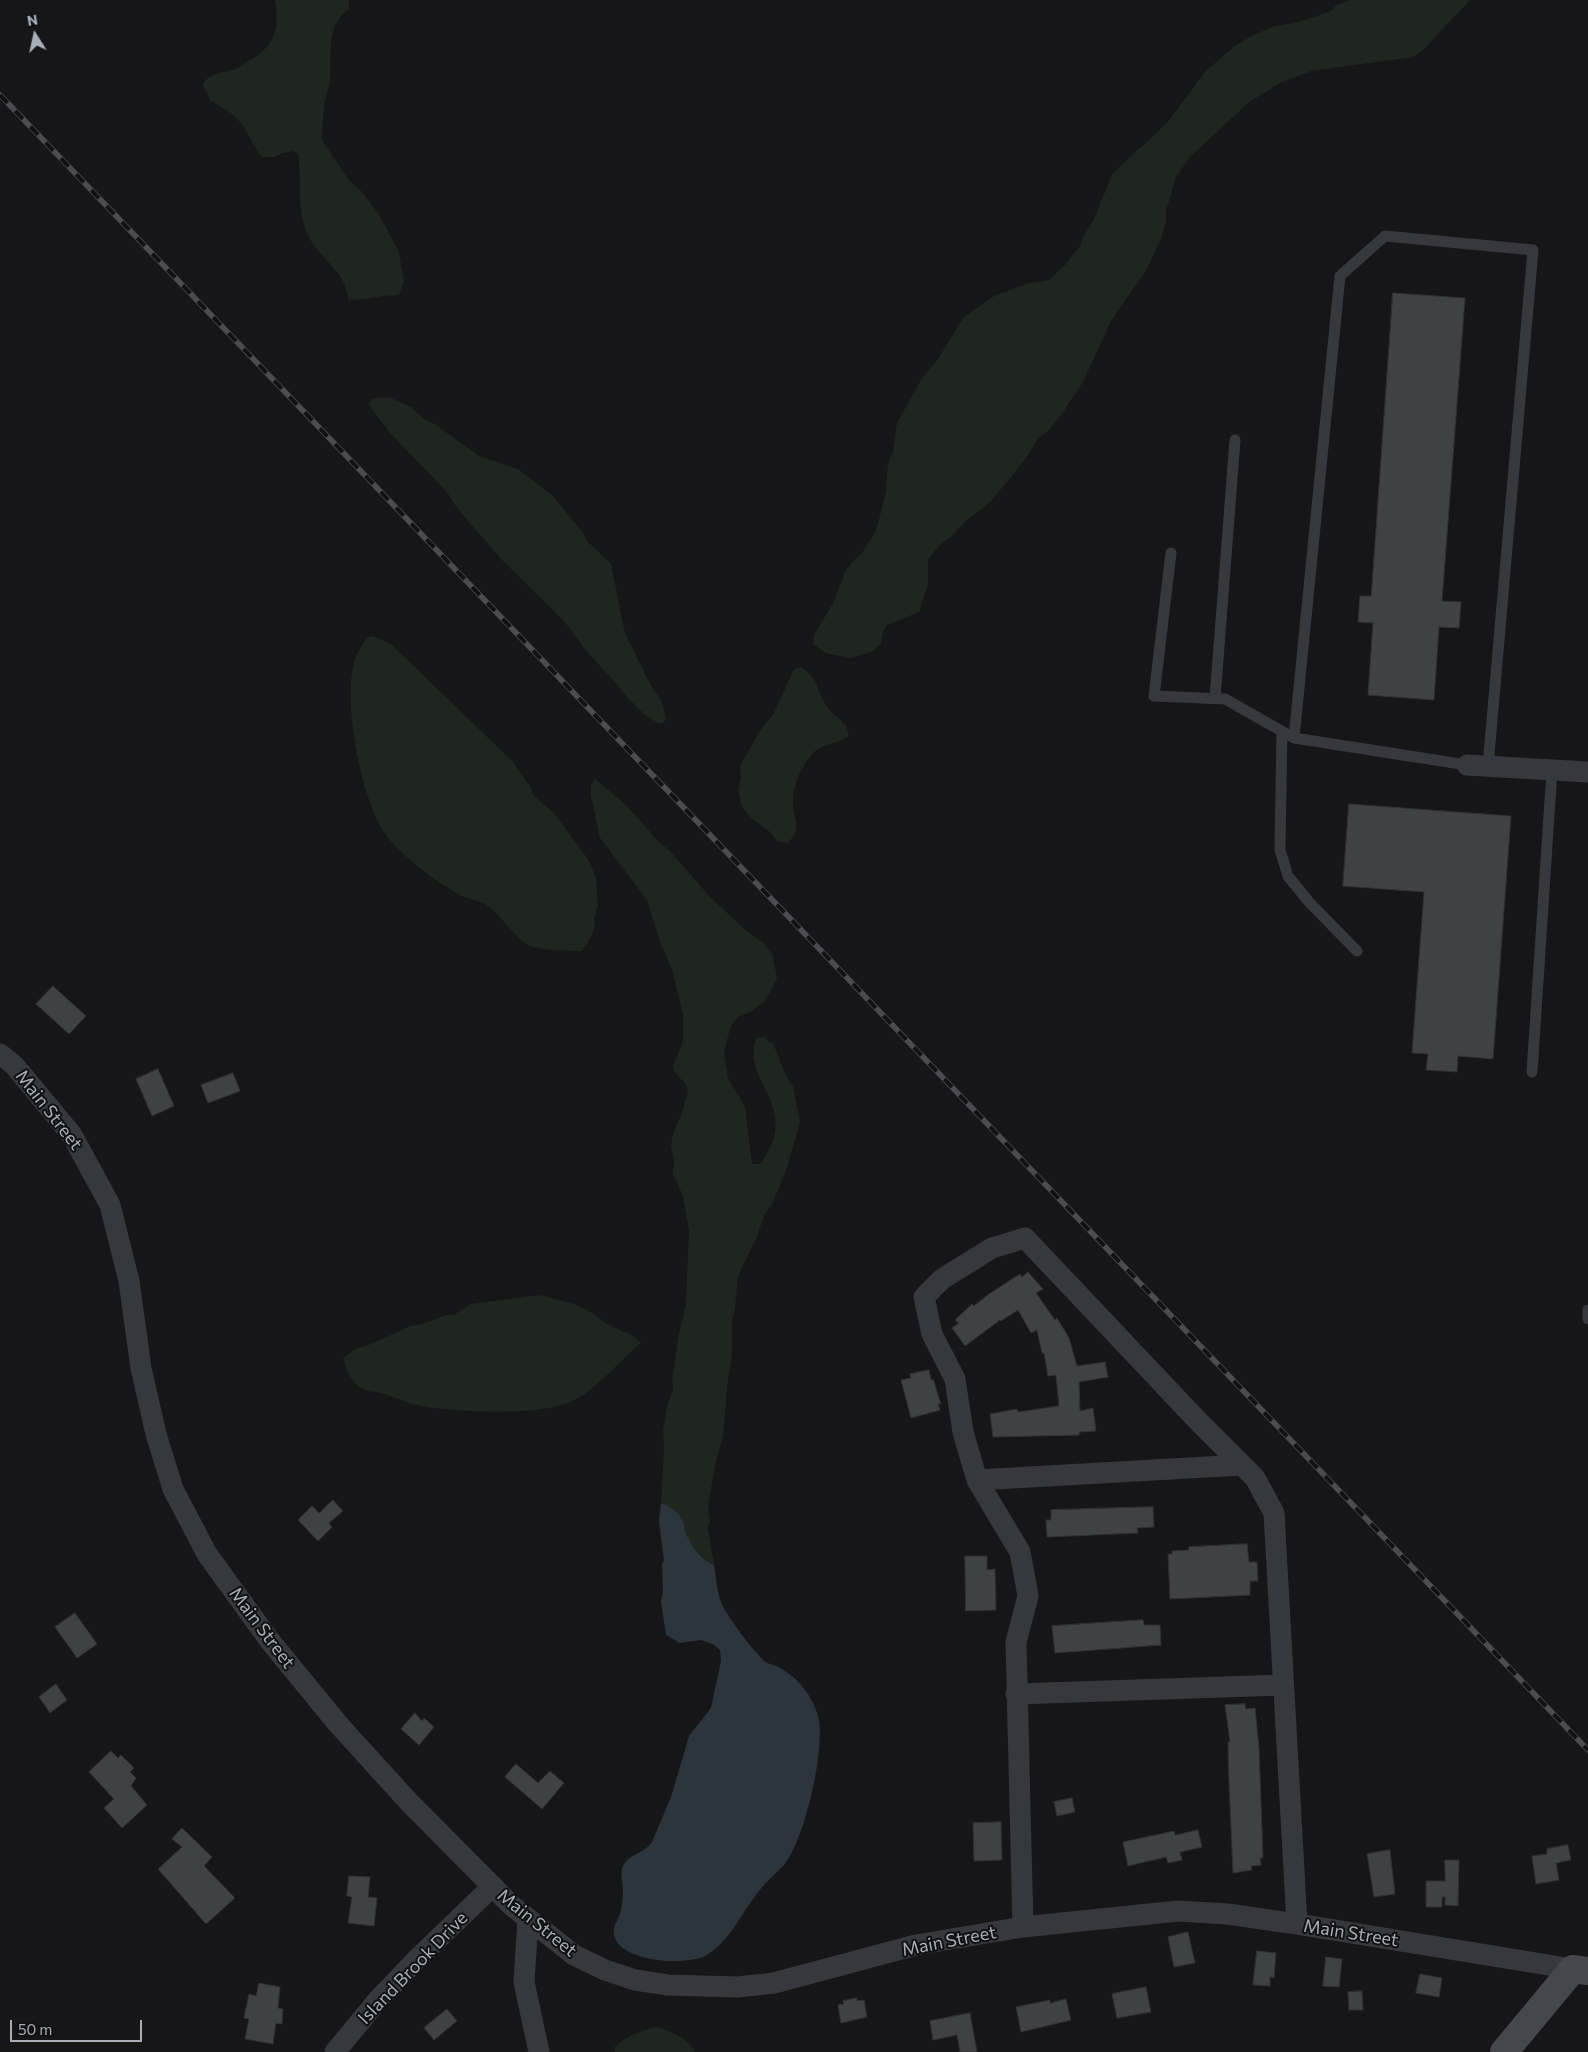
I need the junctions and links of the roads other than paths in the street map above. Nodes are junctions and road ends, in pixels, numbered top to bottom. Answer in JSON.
{"nodes":[{"id":1,"x":1236,"y":440,"type":"dead end"},
{"id":2,"x":1171,"y":553,"type":"dead end"},
{"id":3,"x":1215,"y":698,"type":"junction"},
{"id":4,"x":1282,"y":731,"type":"junction"},
{"id":5,"x":1294,"y":738,"type":"junction"},
{"id":6,"x":1477,"y":766,"type":"junction"},
{"id":7,"x":1552,"y":770,"type":"junction"},
{"id":8,"x":1588,"y":772,"type":"edge"},
{"id":9,"x":1356,"y":951,"type":"dead end"},
{"id":10,"x":0,"y":1054,"type":"edge"},
{"id":11,"x":1532,"y":1072,"type":"dead end"},
{"id":12,"x":1588,"y":1310,"type":"edge"},
{"id":13,"x":1588,"y":1319,"type":"edge"},
{"id":14,"x":1242,"y":1466,"type":"junction"},
{"id":15,"x":977,"y":1480,"type":"junction"},
{"id":16,"x":1283,"y":1685,"type":"junction"},
{"id":17,"x":1016,"y":1694,"type":"junction"},
{"id":18,"x":493,"y":1886,"type":"junction"},
{"id":19,"x":528,"y":1919,"type":"junction"},
{"id":20,"x":1297,"y":1924,"type":"junction"},
{"id":21,"x":1023,"y":1927,"type":"junction"},
{"id":22,"x":1580,"y":1970,"type":"edge"},
{"id":23,"x":335,"y":2052,"type":"edge"},
{"id":24,"x":539,"y":2052,"type":"edge"},
{"id":25,"x":1504,"y":2052,"type":"edge"}],
"edges":[{"from":1,"to":3,"type":"lane"},
{"from":2,"to":3,"type":"lane"},
{"from":3,"to":4,"type":"lane"},
{"from":4,"to":5,"type":"lane"},
{"from":4,"to":9,"type":"lane"},
{"from":5,"to":6,"type":"lane"},
{"from":5,"to":6,"type":"lane"},
{"from":6,"to":7,"type":"street"},
{"from":7,"to":8,"type":"street"},
{"from":7,"to":11,"type":"lane"},
{"from":10,"to":18,"type":"street","name":"Main Street"},
{"from":12,"to":13,"type":"lane"},
{"from":14,"to":15,"type":"street"},
{"from":14,"to":15,"type":"street"},
{"from":14,"to":16,"type":"street"},
{"from":15,"to":17,"type":"street"},
{"from":16,"to":17,"type":"street"},
{"from":16,"to":20,"type":"street"},
{"from":17,"to":21,"type":"street"},
{"from":18,"to":19,"type":"street","name":"Main Street"},
{"from":18,"to":23,"type":"street","name":"Island Brook Drive"},
{"from":19,"to":21,"type":"street","name":"Main Street"},
{"from":19,"to":24,"type":"street"},
{"from":20,"to":21,"type":"street","name":"Main Street"},
{"from":20,"to":22,"type":"street","name":"Main Street"},
{"from":22,"to":25,"type":"main road"}]}
